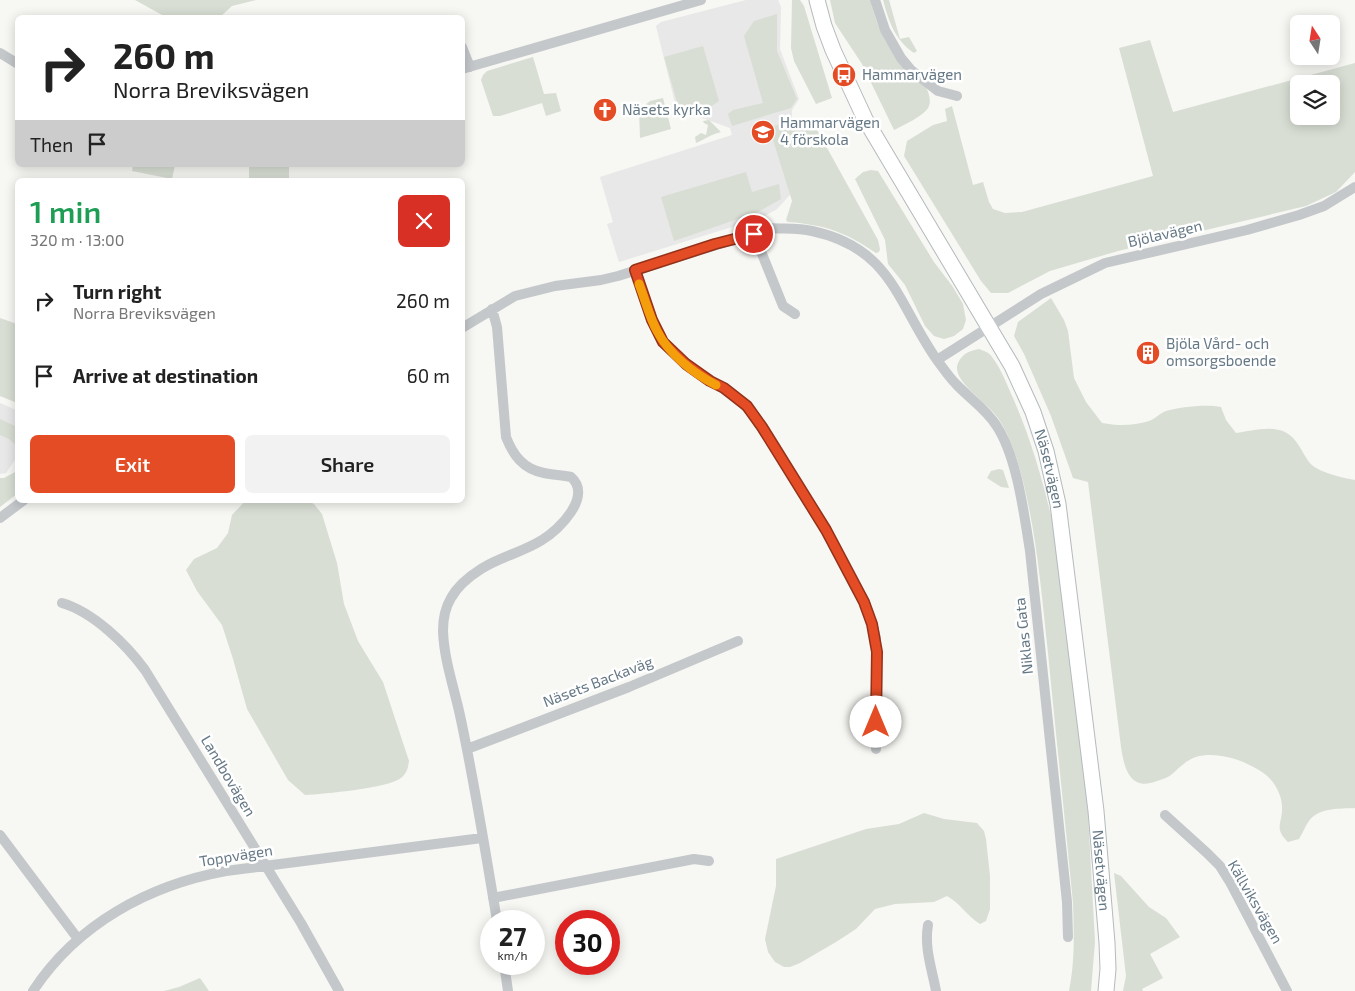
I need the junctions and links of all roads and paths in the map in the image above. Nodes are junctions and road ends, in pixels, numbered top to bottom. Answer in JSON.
{"nodes":[{"id":1,"x":701,"y":0,"type":"edge"},
{"id":2,"x":817,"y":0,"type":"edge"},
{"id":3,"x":875,"y":0,"type":"edge"},
{"id":4,"x":0,"y":53,"type":"edge"},
{"id":5,"x":15,"y":62,"type":"edge"},
{"id":6,"x":466,"y":68,"type":"edge"},
{"id":7,"x":957,"y":96,"type":"dead end"},
{"id":8,"x":1355,"y":187,"type":"edge"},
{"id":9,"x":754,"y":234,"type":"junction"},
{"id":10,"x":635,"y":270,"type":"junction"},
{"id":11,"x":492,"y":309,"type":"junction"},
{"id":12,"x":794,"y":314,"type":"dead end"},
{"id":13,"x":465,"y":326,"type":"edge"},
{"id":14,"x":989,"y":326,"type":"junction"},
{"id":15,"x":937,"y":360,"type":"junction"},
{"id":16,"x":20,"y":503,"type":"edge"},
{"id":17,"x":0,"y":518,"type":"edge"},
{"id":18,"x":62,"y":603,"type":"dead end"},
{"id":19,"x":738,"y":641,"type":"dead end"},
{"id":20,"x":467,"y":749,"type":"junction"},
{"id":21,"x":876,"y":749,"type":"dead end"},
{"id":22,"x":1165,"y":815,"type":"dead end"},
{"id":23,"x":0,"y":835,"type":"edge"},
{"id":24,"x":482,"y":838,"type":"junction"},
{"id":25,"x":709,"y":861,"type":"dead end"},
{"id":26,"x":266,"y":867,"type":"junction"},
{"id":27,"x":493,"y":898,"type":"junction"},
{"id":28,"x":495,"y":910,"type":"edge"},
{"id":29,"x":928,"y":925,"type":"dead end"},
{"id":30,"x":1068,"y":937,"type":"dead end"},
{"id":31,"x":78,"y":938,"type":"junction"},
{"id":32,"x":506,"y":975,"type":"edge"},
{"id":33,"x":33,"y":991,"type":"edge"},
{"id":34,"x":339,"y":991,"type":"edge"},
{"id":35,"x":508,"y":991,"type":"edge"},
{"id":36,"x":936,"y":991,"type":"edge"},
{"id":37,"x":1106,"y":991,"type":"edge"},
{"id":38,"x":1287,"y":991,"type":"edge"}],
"edges":[{"from":1,"to":6,"type":"street"},
{"from":2,"to":14,"type":"street","name":"Näsetvägen"},
{"from":3,"to":7,"type":"street"},
{"from":4,"to":5,"type":"street"},
{"from":8,"to":14,"type":"street","name":"Bjölavägen"},
{"from":9,"to":10,"type":"street","name":"Niklas Gata"},
{"from":9,"to":12,"type":"street"},
{"from":9,"to":15,"type":"street","name":"Niklas Gata"},
{"from":10,"to":11,"type":"street","name":"Niklas Gata"},
{"from":10,"to":21,"type":"street"},
{"from":11,"to":13,"type":"street","name":"Niklas Gata"},
{"from":11,"to":20,"type":"street"},
{"from":14,"to":15,"type":"street","name":"Bjölavägen"},
{"from":14,"to":37,"type":"street","name":"Näsetvägen"},
{"from":15,"to":30,"type":"street","name":"Niklas Gata"},
{"from":16,"to":17,"type":"street"},
{"from":18,"to":26,"type":"street","name":"Landbovägen"},
{"from":19,"to":20,"type":"street","name":"Näsets Backaväg"},
{"from":20,"to":24,"type":"street"},
{"from":22,"to":38,"type":"street","name":"Källviksvägen"},
{"from":23,"to":31,"type":"street"},
{"from":24,"to":26,"type":"street","name":"Toppvägen"},
{"from":24,"to":27,"type":"street"},
{"from":25,"to":27,"type":"street"},
{"from":26,"to":31,"type":"street","name":"Toppvägen"},
{"from":26,"to":34,"type":"street","name":"Landbovägen"},
{"from":27,"to":28,"type":"street"},
{"from":29,"to":36,"type":"street"},
{"from":31,"to":33,"type":"street","name":"Toppvägen"},
{"from":32,"to":35,"type":"street"}]}
